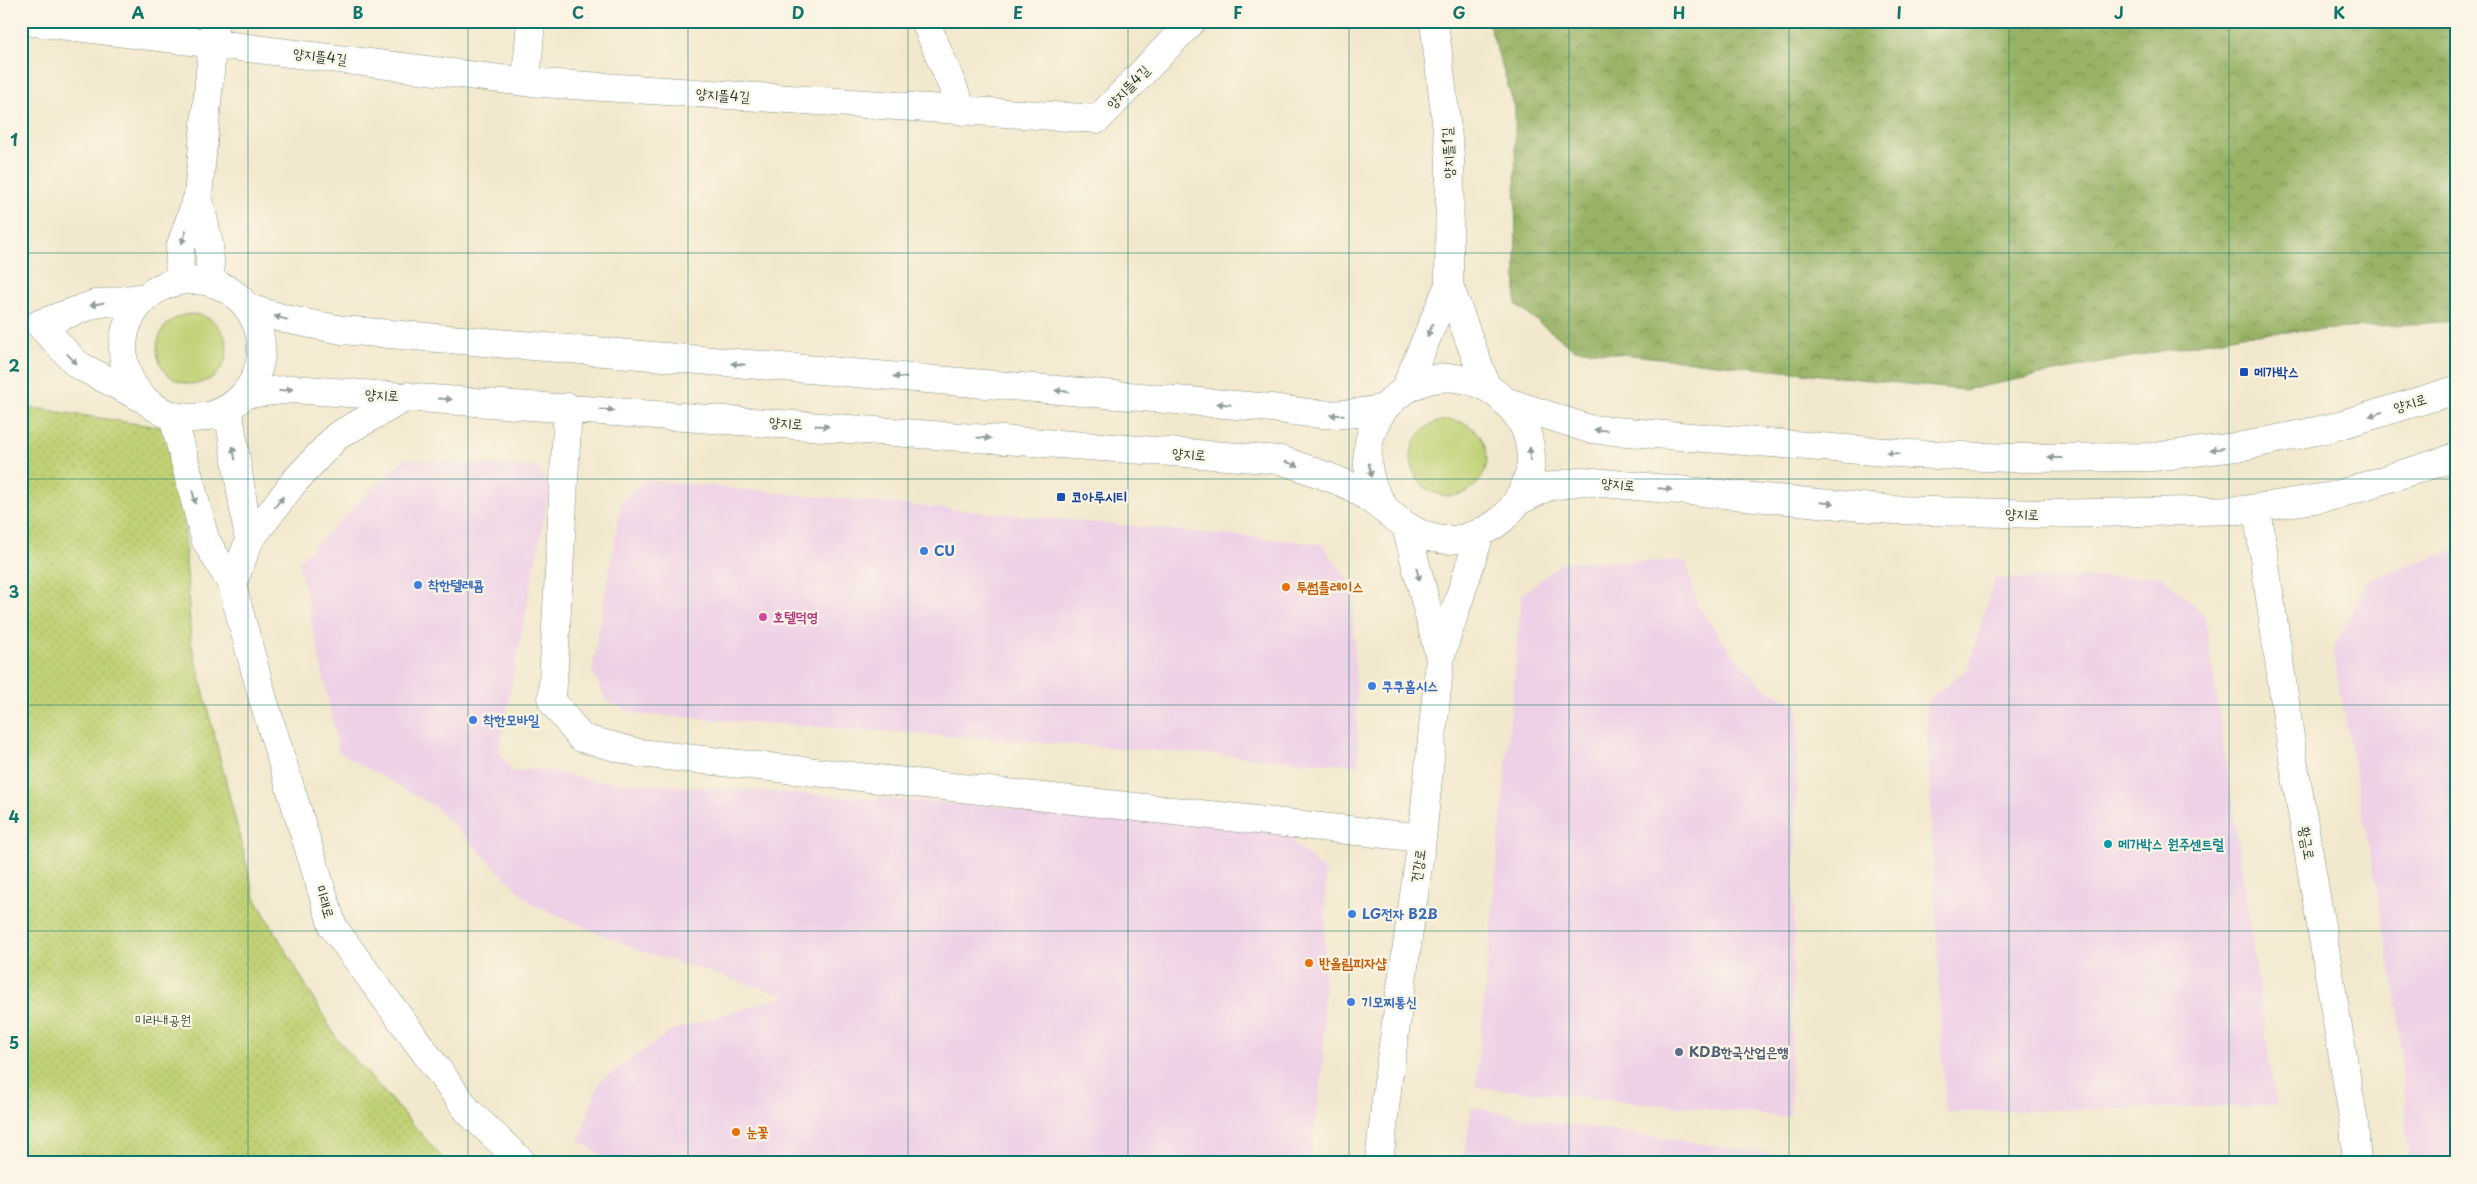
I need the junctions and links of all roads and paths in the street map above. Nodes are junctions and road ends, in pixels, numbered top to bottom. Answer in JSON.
{"nodes":[{"id":1,"x":27,"y":21,"type":"edge"},
{"id":2,"x":531,"y":21,"type":"edge"},
{"id":3,"x":925,"y":21,"type":"edge"},
{"id":4,"x":1192,"y":21,"type":"edge"},
{"id":5,"x":1434,"y":21,"type":"edge"},
{"id":6,"x":214,"y":32,"type":"edge"},
{"id":7,"x":526,"y":82,"type":"junction"},
{"id":8,"x":963,"y":111,"type":"junction"},
{"id":9,"x":198,"y":196,"type":"junction"},
{"id":10,"x":179,"y":281,"type":"junction"},
{"id":11,"x":210,"y":283,"type":"junction"},
{"id":12,"x":1449,"y":285,"type":"junction"},
{"id":13,"x":146,"y":297,"type":"junction"},
{"id":14,"x":248,"y":308,"type":"junction"},
{"id":15,"x":30,"y":322,"type":"edge"},
{"id":16,"x":1486,"y":385,"type":"junction"},
{"id":17,"x":1406,"y":389,"type":"junction"},
{"id":18,"x":2456,"y":390,"type":"edge"},
{"id":19,"x":408,"y":396,"type":"junction"},
{"id":20,"x":145,"y":400,"type":"junction"},
{"id":21,"x":237,"y":402,"type":"junction"},
{"id":22,"x":1508,"y":402,"type":"junction"},
{"id":23,"x":568,"y":407,"type":"junction"},
{"id":24,"x":1385,"y":408,"type":"junction"},
{"id":25,"x":173,"y":416,"type":"junction"},
{"id":26,"x":2456,"y":457,"type":"edge"},
{"id":27,"x":2456,"y":474,"type":"edge"},
{"id":28,"x":1519,"y":501,"type":"junction"},
{"id":29,"x":2043,"y":514,"type":"junction"},
{"id":30,"x":1396,"y":519,"type":"junction"},
{"id":31,"x":2259,"y":522,"type":"junction"},
{"id":32,"x":1480,"y":534,"type":"junction"},
{"id":33,"x":249,"y":540,"type":"junction"},
{"id":34,"x":232,"y":585,"type":"junction"},
{"id":35,"x":1440,"y":658,"type":"junction"},
{"id":36,"x":1422,"y":838,"type":"junction"},
{"id":37,"x":523,"y":1163,"type":"edge"},
{"id":38,"x":1379,"y":1163,"type":"edge"},
{"id":39,"x":2357,"y":1163,"type":"edge"}],
"edges":[{"from":1,"to":6,"type":"street","name":"양지뜰4길"},
{"from":2,"to":7,"type":"street"},
{"from":3,"to":8,"type":"street"},
{"from":4,"to":8,"type":"street","name":"양지뜰4길"},
{"from":5,"to":12,"type":"street","name":"양지뜰1길"},
{"from":6,"to":7,"type":"street","name":"양지뜰4길"},
{"from":6,"to":9,"type":"street"},
{"from":7,"to":8,"type":"street","name":"양지뜰4길"},
{"from":9,"to":10,"type":"street","one_way":true},
{"from":9,"to":11,"type":"street"},
{"from":10,"to":11,"type":"street"},
{"from":10,"to":13,"type":"street"},
{"from":11,"to":14,"type":"street"},
{"from":12,"to":16,"type":"street"},
{"from":12,"to":17,"type":"street","one_way":true},
{"from":13,"to":15,"type":"street","one_way":true},
{"from":13,"to":20,"type":"street"},
{"from":14,"to":21,"type":"street"},
{"from":24,"to":14,"type":"street","one_way":true},
{"from":15,"to":20,"type":"street","one_way":true},
{"from":16,"to":17,"type":"street"},
{"from":16,"to":22,"type":"street"},
{"from":17,"to":24,"type":"street"},
{"from":18,"to":22,"type":"street","name":"양지로","one_way":true},
{"from":21,"to":19,"type":"street","name":"양지로","one_way":true},
{"from":19,"to":23,"type":"street","name":"양지로","one_way":true},
{"from":33,"to":19,"type":"street","one_way":true},
{"from":20,"to":25,"type":"street"},
{"from":21,"to":25,"type":"street"},
{"from":33,"to":21,"type":"street","one_way":true},
{"from":28,"to":22,"type":"street","one_way":true},
{"from":23,"to":30,"type":"street","name":"양지로","one_way":true},
{"from":23,"to":36,"type":"street"},
{"from":24,"to":30,"type":"street","one_way":true},
{"from":25,"to":34,"type":"street","name":"미래로","one_way":true},
{"from":26,"to":29,"type":"street","name":"양지로"},
{"from":27,"to":31,"type":"street"},
{"from":28,"to":29,"type":"street","name":"양지로","one_way":true},
{"from":28,"to":32,"type":"street"},
{"from":29,"to":31,"type":"street"},
{"from":30,"to":32,"type":"street"},
{"from":30,"to":35,"type":"street","one_way":true},
{"from":31,"to":39,"type":"street","name":"황금로"},
{"from":32,"to":35,"type":"street"},
{"from":33,"to":34,"type":"street"},
{"from":34,"to":37,"type":"street","name":"미래로"},
{"from":35,"to":36,"type":"street","name":"건강로"},
{"from":36,"to":38,"type":"street","name":"건강로"}]}
